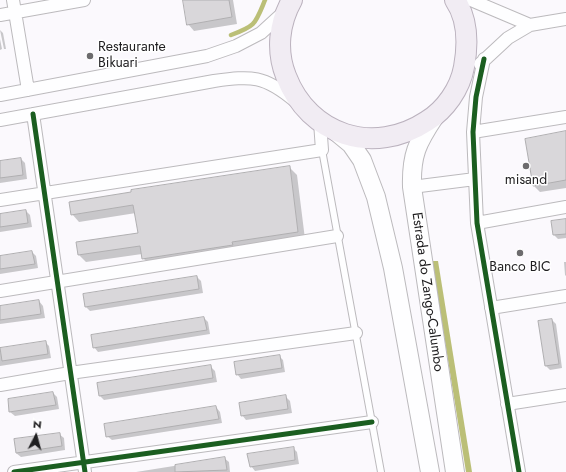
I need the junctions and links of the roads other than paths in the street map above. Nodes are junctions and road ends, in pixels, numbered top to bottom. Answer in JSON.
{"nodes":[{"id":1,"x":13,"y":0,"type":"edge"},
{"id":2,"x":84,"y":0,"type":"edge"},
{"id":3,"x":455,"y":0,"type":"edge"},
{"id":4,"x":476,"y":1,"type":"edge"},
{"id":5,"x":289,"y":5,"type":"edge"},
{"id":6,"x":15,"y":12,"type":"junction"},
{"id":7,"x":0,"y":15,"type":"edge"},
{"id":8,"x":566,"y":19,"type":"edge"},
{"id":9,"x":530,"y":25,"type":"junction"},
{"id":10,"x":484,"y":59,"type":"junction"},
{"id":11,"x":28,"y":90,"type":"junction"},
{"id":12,"x":0,"y":95,"type":"edge"},
{"id":13,"x":452,"y":97,"type":"junction"},
{"id":14,"x":303,"y":108,"type":"junction"},
{"id":15,"x":33,"y":114,"type":"junction"},
{"id":16,"x":435,"y":116,"type":"junction"},
{"id":17,"x":566,"y":117,"type":"edge"},
{"id":18,"x":0,"y":120,"type":"edge"},
{"id":19,"x":327,"y":126,"type":"junction"},
{"id":20,"x":473,"y":132,"type":"junction"},
{"id":21,"x":322,"y":150,"type":"junction"},
{"id":22,"x":475,"y":179,"type":"junction"},
{"id":23,"x":412,"y":187,"type":"junction"},
{"id":24,"x":44,"y":193,"type":"junction"},
{"id":25,"x":0,"y":200,"type":"edge"},
{"id":26,"x":566,"y":207,"type":"edge"},
{"id":27,"x":477,"y":223,"type":"junction"},
{"id":28,"x":338,"y":236,"type":"junction"},
{"id":29,"x":57,"y":282,"type":"junction"},
{"id":30,"x":0,"y":291,"type":"edge"},
{"id":31,"x":566,"y":296,"type":"edge"},
{"id":32,"x":491,"y":308,"type":"junction"},
{"id":33,"x":356,"y":333,"type":"junction"},
{"id":34,"x":70,"y":373,"type":"junction"},
{"id":35,"x":0,"y":385,"type":"edge"},
{"id":36,"x":566,"y":395,"type":"edge"},
{"id":37,"x":507,"y":404,"type":"junction"},
{"id":38,"x":372,"y":422,"type":"junction"},
{"id":39,"x":85,"y":468,"type":"edge"},
{"id":40,"x":14,"y":472,"type":"edge"},
{"id":41,"x":382,"y":472,"type":"edge"},
{"id":42,"x":430,"y":472,"type":"edge"},
{"id":43,"x":454,"y":472,"type":"edge"},
{"id":44,"x":519,"y":472,"type":"edge"}],
"edges":[{"from":1,"to":6,"type":"street"},
{"from":2,"to":6,"type":"street"},
{"from":3,"to":13,"type":"main road"},
{"from":4,"to":9,"type":"street"},
{"from":5,"to":11,"type":"street"},
{"from":5,"to":14,"type":"main road"},
{"from":6,"to":7,"type":"street"},
{"from":6,"to":11,"type":"street"},
{"from":8,"to":9,"type":"street"},
{"from":9,"to":10,"type":"street"},
{"from":10,"to":13,"type":"street"},
{"from":10,"to":20,"type":"street"},
{"from":11,"to":12,"type":"street"},
{"from":13,"to":16,"type":"main road"},
{"from":14,"to":15,"type":"street"},
{"from":14,"to":19,"type":"main road"},
{"from":15,"to":18,"type":"street"},
{"from":15,"to":24,"type":"street"},
{"from":16,"to":19,"type":"main road"},
{"from":16,"to":23,"type":"main road","name":"Estrada do Zango-Calumbo"},
{"from":17,"to":20,"type":"street"},
{"from":19,"to":21,"type":"street"},
{"from":19,"to":42,"type":"main road","name":"Estrada do Zango-Calumbo"},
{"from":20,"to":22,"type":"street"},
{"from":21,"to":24,"type":"street"},
{"from":21,"to":28,"type":"lane"},
{"from":22,"to":23,"type":"street"},
{"from":22,"to":27,"type":"street"},
{"from":23,"to":43,"type":"main road","name":"Estrada do Zango-Calumbo"},
{"from":24,"to":25,"type":"street"},
{"from":24,"to":29,"type":"street"},
{"from":26,"to":27,"type":"street"},
{"from":27,"to":32,"type":"street"},
{"from":28,"to":29,"type":"street"},
{"from":28,"to":33,"type":"lane"},
{"from":29,"to":30,"type":"street"},
{"from":29,"to":34,"type":"street"},
{"from":31,"to":32,"type":"street"},
{"from":32,"to":37,"type":"street"},
{"from":33,"to":34,"type":"street"},
{"from":33,"to":38,"type":"lane"},
{"from":34,"to":35,"type":"street"},
{"from":34,"to":39,"type":"street"},
{"from":36,"to":37,"type":"street"},
{"from":37,"to":44,"type":"street"},
{"from":38,"to":39,"type":"street"},
{"from":38,"to":41,"type":"lane"},
{"from":39,"to":40,"type":"street"}]}
